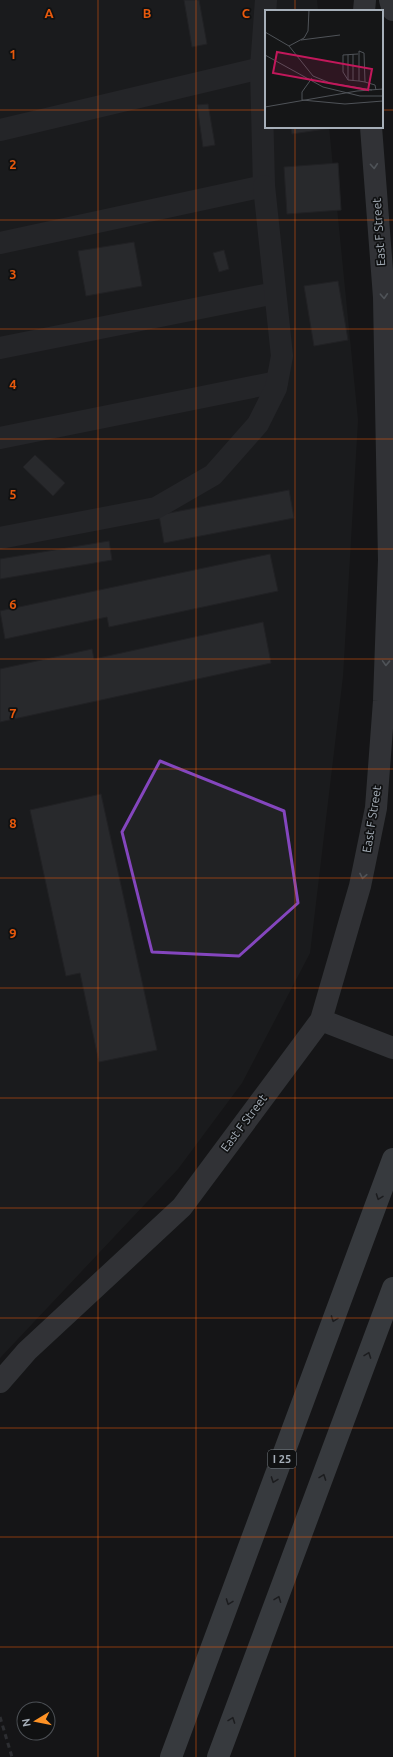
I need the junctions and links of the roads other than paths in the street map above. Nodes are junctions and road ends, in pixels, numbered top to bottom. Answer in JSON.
{"nodes":[{"id":1,"x":266,"y":0,"type":"edge"},
{"id":2,"x":365,"y":0,"type":"edge"},
{"id":3,"x":390,"y":0,"type":"edge"},
{"id":4,"x":265,"y":10,"type":"edge"},
{"id":5,"x":364,"y":10,"type":"edge"},
{"id":6,"x":393,"y":10,"type":"edge"},
{"id":7,"x":265,"y":14,"type":"edge"},
{"id":8,"x":261,"y":68,"type":"junction"},
{"id":9,"x":371,"y":128,"type":"edge"},
{"id":10,"x":0,"y":130,"type":"edge"},
{"id":11,"x":264,"y":186,"type":"junction"},
{"id":12,"x":0,"y":243,"type":"edge"},
{"id":13,"x":275,"y":293,"type":"junction"},
{"id":14,"x":0,"y":348,"type":"edge"},
{"id":15,"x":277,"y":382,"type":"junction"},
{"id":16,"x":0,"y":438,"type":"edge"},
{"id":17,"x":0,"y":538,"type":"edge"},
{"id":18,"x":321,"y":1020,"type":"junction"},
{"id":19,"x":393,"y":1048,"type":"edge"},
{"id":20,"x":393,"y":1159,"type":"edge"},
{"id":21,"x":393,"y":1288,"type":"edge"},
{"id":22,"x":0,"y":1382,"type":"edge"},
{"id":23,"x":171,"y":1757,"type":"edge"},
{"id":24,"x":218,"y":1757,"type":"edge"}],
"edges":[{"from":1,"to":4,"type":"lane"},
{"from":2,"to":5,"type":"main road"},
{"from":3,"to":6,"type":"main road"},
{"from":7,"to":8,"type":"lane"},
{"from":8,"to":10,"type":"lane"},
{"from":8,"to":11,"type":"lane"},
{"from":9,"to":18,"type":"main road","name":"East F Street","one_way":true},
{"from":11,"to":12,"type":"lane"},
{"from":11,"to":13,"type":"lane"},
{"from":13,"to":14,"type":"lane"},
{"from":13,"to":15,"type":"lane"},
{"from":15,"to":16,"type":"lane"},
{"from":15,"to":17,"type":"lane"},
{"from":18,"to":19,"type":"main road"},
{"from":18,"to":22,"type":"main road","name":"East F Street"},
{"from":20,"to":23,"type":"highway","number":"I 25","one_way":true},
{"from":24,"to":21,"type":"highway","one_way":true}]}
